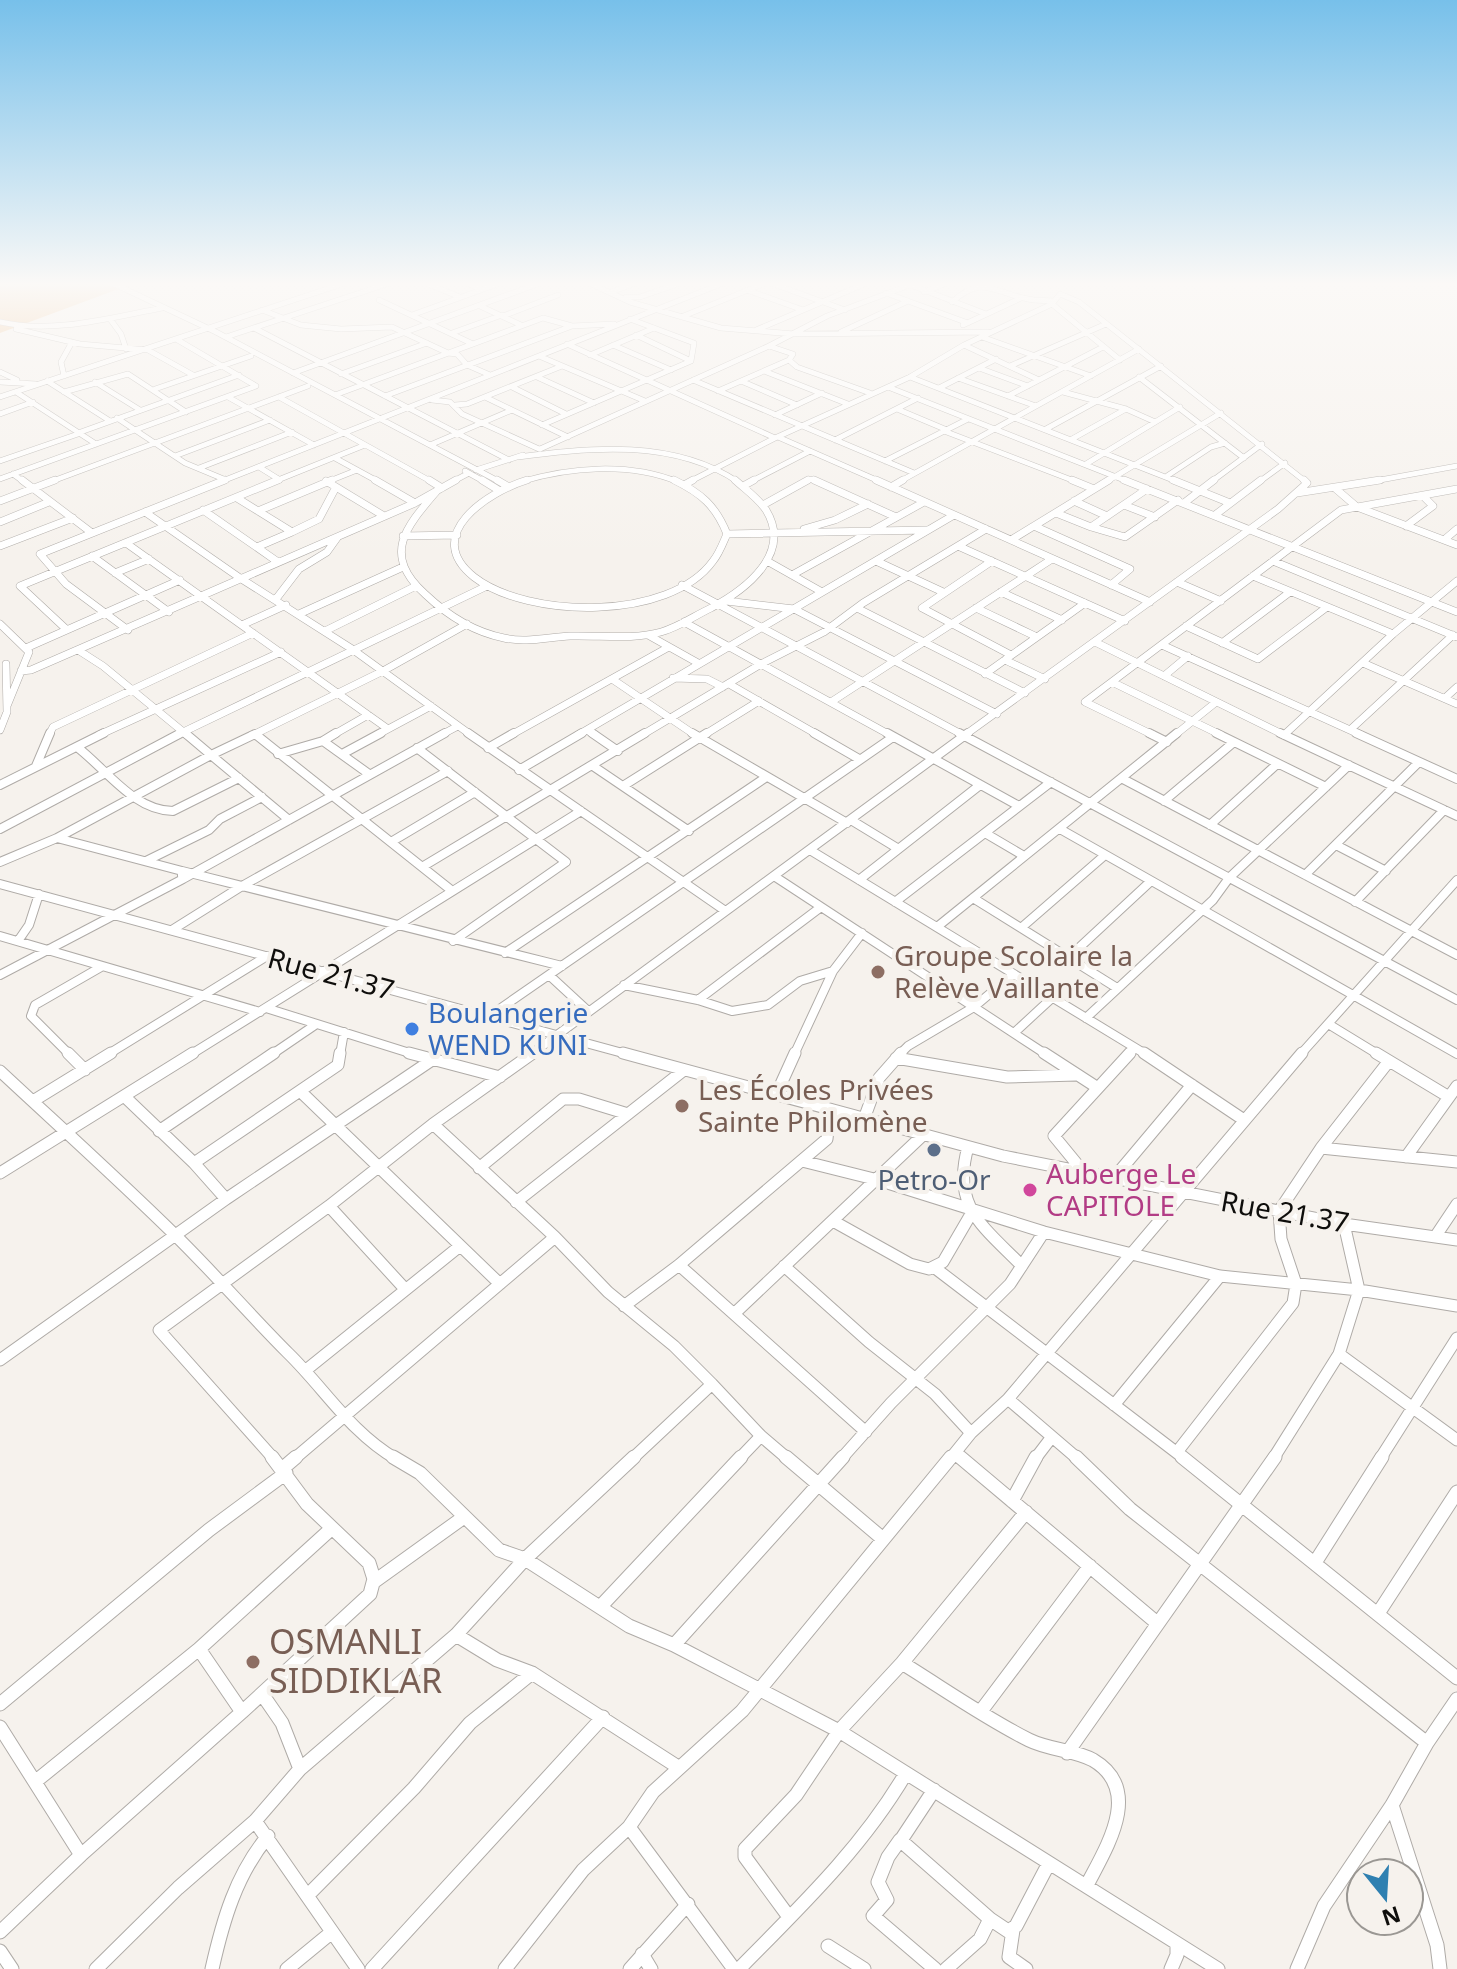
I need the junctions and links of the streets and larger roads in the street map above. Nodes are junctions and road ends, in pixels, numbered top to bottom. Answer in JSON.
{"nodes":[{"id":1,"x":4,"y":374,"type":"edge"},
{"id":2,"x":70,"y":374,"type":"edge"},
{"id":3,"x":196,"y":374,"type":"edge"},
{"id":4,"x":285,"y":374,"type":"edge"},
{"id":5,"x":295,"y":374,"type":"edge"},
{"id":6,"x":341,"y":374,"type":"edge"},
{"id":7,"x":392,"y":374,"type":"edge"},
{"id":8,"x":443,"y":374,"type":"edge"},
{"id":9,"x":493,"y":374,"type":"edge"},
{"id":10,"x":544,"y":374,"type":"edge"},
{"id":11,"x":579,"y":374,"type":"edge"},
{"id":12,"x":632,"y":374,"type":"edge"},
{"id":13,"x":661,"y":374,"type":"edge"},
{"id":14,"x":707,"y":374,"type":"edge"},
{"id":15,"x":757,"y":374,"type":"edge"},
{"id":16,"x":772,"y":374,"type":"edge"},
{"id":17,"x":816,"y":374,"type":"edge"},
{"id":18,"x":915,"y":374,"type":"edge"},
{"id":19,"x":967,"y":374,"type":"edge"},
{"id":20,"x":995,"y":374,"type":"edge"},
{"id":21,"x":1026,"y":374,"type":"edge"},
{"id":22,"x":1050,"y":374,"type":"edge"},
{"id":23,"x":1086,"y":374,"type":"edge"},
{"id":24,"x":1095,"y":374,"type":"edge"},
{"id":25,"x":1145,"y":374,"type":"edge"},
{"id":26,"x":1171,"y":374,"type":"edge"},
{"id":27,"x":193,"y":375,"type":"joint"},
{"id":28,"x":239,"y":375,"type":"joint"},
{"id":29,"x":490,"y":375,"type":"joint"},
{"id":30,"x":64,"y":376,"type":"joint"},
{"id":31,"x":1091,"y":376,"type":"junction"},
{"id":32,"x":537,"y":377,"type":"junction"},
{"id":33,"x":910,"y":377,"type":"junction"},
{"id":34,"x":1139,"y":377,"type":"junction"},
{"id":35,"x":958,"y":378,"type":"junction"},
{"id":36,"x":646,"y":380,"type":"junction"},
{"id":37,"x":693,"y":380,"type":"junction"},
{"id":38,"x":1039,"y":380,"type":"junction"},
{"id":39,"x":47,"y":381,"type":"junction"},
{"id":40,"x":741,"y":381,"type":"junction"},
{"id":41,"x":0,"y":382,"type":"edge"},
{"id":42,"x":20,"y":382,"type":"junction"},
{"id":43,"x":95,"y":382,"type":"junction"},
{"id":44,"x":39,"y":384,"type":"junction"},
{"id":45,"x":362,"y":385,"type":"junction"},
{"id":46,"x":308,"y":386,"type":"junction"},
{"id":47,"x":1028,"y":386,"type":"junction"},
{"id":48,"x":512,"y":387,"type":"junction"},
{"id":49,"x":888,"y":387,"type":"junction"},
{"id":50,"x":939,"y":388,"type":"junction"},
{"id":51,"x":155,"y":389,"type":"junction"},
{"id":52,"x":671,"y":390,"type":"junction"},
{"id":53,"x":718,"y":391,"type":"junction"},
{"id":54,"x":16,"y":392,"type":"junction"},
{"id":55,"x":64,"y":392,"type":"junction"},
{"id":56,"x":619,"y":392,"type":"junction"},
{"id":57,"x":1063,"y":392,"type":"junction"},
{"id":58,"x":822,"y":393,"type":"junction"},
{"id":59,"x":870,"y":393,"type":"junction"},
{"id":60,"x":335,"y":395,"type":"junction"},
{"id":61,"x":385,"y":396,"type":"junction"},
{"id":62,"x":1008,"y":396,"type":"junction"},
{"id":63,"x":0,"y":397,"type":"edge"},
{"id":64,"x":228,"y":397,"type":"junction"},
{"id":65,"x":279,"y":397,"type":"junction"},
{"id":66,"x":485,"y":397,"type":"junction"},
{"id":67,"x":734,"y":397,"type":"junction"},
{"id":68,"x":918,"y":398,"type":"junction"},
{"id":69,"x":171,"y":400,"type":"junction"},
{"id":70,"x":428,"y":400,"type":"junction"},
{"id":71,"x":645,"y":401,"type":"junction"},
{"id":72,"x":1097,"y":401,"type":"junction"},
{"id":73,"x":33,"y":402,"type":"junction"},
{"id":74,"x":594,"y":403,"type":"junction"},
{"id":75,"x":848,"y":404,"type":"junction"},
{"id":76,"x":455,"y":405,"type":"junction"},
{"id":77,"x":797,"y":405,"type":"junction"},
{"id":78,"x":1036,"y":406,"type":"junction"},
{"id":79,"x":712,"y":407,"type":"junction"},
{"id":80,"x":1180,"y":407,"type":"junction"},
{"id":81,"x":249,"y":408,"type":"junction"},
{"id":82,"x":407,"y":408,"type":"junction"},
{"id":83,"x":897,"y":409,"type":"junction"},
{"id":84,"x":1126,"y":409,"type":"junction"},
{"id":85,"x":140,"y":410,"type":"junction"},
{"id":86,"x":512,"y":410,"type":"junction"},
{"id":87,"x":186,"y":412,"type":"junction"},
{"id":88,"x":1221,"y":413,"type":"junction"},
{"id":89,"x":0,"y":414,"type":"edge"},
{"id":90,"x":566,"y":414,"type":"junction"},
{"id":91,"x":775,"y":415,"type":"junction"},
{"id":92,"x":1016,"y":418,"type":"junction"},
{"id":93,"x":378,"y":419,"type":"junction"},
{"id":94,"x":968,"y":419,"type":"junction"},
{"id":95,"x":113,"y":420,"type":"junction"},
{"id":96,"x":270,"y":420,"type":"junction"},
{"id":97,"x":1153,"y":421,"type":"junction"},
{"id":98,"x":484,"y":423,"type":"junction"},
{"id":99,"x":1199,"y":424,"type":"junction"},
{"id":100,"x":542,"y":425,"type":"junction"},
{"id":101,"x":801,"y":426,"type":"junction"},
{"id":102,"x":136,"y":429,"type":"junction"},
{"id":103,"x":996,"y":429,"type":"junction"},
{"id":104,"x":1046,"y":429,"type":"junction"},
{"id":105,"x":946,"y":430,"type":"junction"},
{"id":106,"x":292,"y":432,"type":"junction"},
{"id":107,"x":78,"y":433,"type":"junction"},
{"id":108,"x":345,"y":433,"type":"junction"},
{"id":109,"x":457,"y":434,"type":"junction"},
{"id":110,"x":568,"y":437,"type":"junction"},
{"id":111,"x":776,"y":437,"type":"junction"},
{"id":112,"x":1072,"y":439,"type":"junction"},
{"id":113,"x":835,"y":440,"type":"junction"},
{"id":114,"x":973,"y":441,"type":"junction"},
{"id":115,"x":156,"y":443,"type":"junction"},
{"id":116,"x":1225,"y":443,"type":"junction"},
{"id":117,"x":96,"y":444,"type":"junction"},
{"id":118,"x":1262,"y":444,"type":"junction"},
{"id":119,"x":314,"y":445,"type":"junction"},
{"id":120,"x":365,"y":445,"type":"junction"},
{"id":121,"x":430,"y":445,"type":"junction"},
{"id":122,"x":594,"y":447,"type":"junction"},
{"id":123,"x":539,"y":449,"type":"junction"},
{"id":124,"x":856,"y":449,"type":"junction"},
{"id":125,"x":810,"y":451,"type":"junction"},
{"id":126,"x":1104,"y":452,"type":"junction"},
{"id":127,"x":175,"y":456,"type":"junction"},
{"id":128,"x":518,"y":457,"type":"junction"},
{"id":129,"x":335,"y":458,"type":"junction"},
{"id":130,"x":1244,"y":458,"type":"junction"},
{"id":131,"x":509,"y":460,"type":"junction"},
{"id":132,"x":0,"y":461,"type":"edge"},
{"id":133,"x":831,"y":461,"type":"junction"},
{"id":134,"x":885,"y":461,"type":"junction"},
{"id":135,"x":594,"y":463,"type":"junction"},
{"id":136,"x":1285,"y":463,"type":"junction"},
{"id":137,"x":1086,"y":464,"type":"junction"},
{"id":138,"x":1135,"y":464,"type":"junction"},
{"id":139,"x":1456,"y":466,"type":"edge"},
{"id":140,"x":259,"y":467,"type":"junction"},
{"id":141,"x":199,"y":468,"type":"junction"},
{"id":142,"x":714,"y":469,"type":"junction"},
{"id":143,"x":357,"y":470,"type":"junction"},
{"id":144,"x":473,"y":472,"type":"junction"},
{"id":145,"x":914,"y":473,"type":"junction"},
{"id":146,"x":13,"y":474,"type":"junction"},
{"id":147,"x":1115,"y":476,"type":"junction"},
{"id":148,"x":1167,"y":476,"type":"junction"},
{"id":149,"x":0,"y":479,"type":"edge"},
{"id":150,"x":226,"y":480,"type":"junction"},
{"id":151,"x":280,"y":480,"type":"junction"},
{"id":152,"x":326,"y":481,"type":"junction"},
{"id":153,"x":1180,"y":481,"type":"junction"},
{"id":154,"x":684,"y":485,"type":"junction"},
{"id":155,"x":745,"y":485,"type":"junction"},
{"id":156,"x":336,"y":487,"type":"junction"},
{"id":157,"x":509,"y":487,"type":"junction"},
{"id":158,"x":891,"y":487,"type":"junction"},
{"id":159,"x":34,"y":488,"type":"junction"},
{"id":160,"x":1094,"y":489,"type":"junction"},
{"id":161,"x":1147,"y":489,"type":"junction"},
{"id":162,"x":1200,"y":489,"type":"junction"},
{"id":163,"x":1336,"y":489,"type":"junction"},
{"id":164,"x":439,"y":490,"type":"junction"},
{"id":165,"x":1456,"y":490,"type":"edge"},
{"id":166,"x":500,"y":491,"type":"junction"},
{"id":167,"x":1297,"y":493,"type":"junction"},
{"id":168,"x":1161,"y":494,"type":"junction"},
{"id":169,"x":1238,"y":496,"type":"junction"},
{"id":170,"x":1423,"y":496,"type":"junction"},
{"id":171,"x":1219,"y":497,"type":"junction"},
{"id":172,"x":237,"y":498,"type":"junction"},
{"id":173,"x":0,"y":501,"type":"edge"},
{"id":174,"x":1074,"y":501,"type":"junction"},
{"id":175,"x":49,"y":502,"type":"junction"},
{"id":176,"x":924,"y":502,"type":"junction"},
{"id":177,"x":1181,"y":502,"type":"junction"},
{"id":178,"x":415,"y":503,"type":"junction"},
{"id":179,"x":1230,"y":503,"type":"junction"},
{"id":180,"x":868,"y":504,"type":"junction"},
{"id":181,"x":763,"y":505,"type":"junction"},
{"id":182,"x":1124,"y":505,"type":"junction"},
{"id":183,"x":1357,"y":507,"type":"junction"},
{"id":184,"x":203,"y":510,"type":"junction"},
{"id":185,"x":258,"y":511,"type":"junction"},
{"id":186,"x":145,"y":512,"type":"junction"},
{"id":187,"x":1056,"y":513,"type":"junction"},
{"id":188,"x":954,"y":515,"type":"junction"},
{"id":189,"x":1215,"y":515,"type":"junction"},
{"id":190,"x":384,"y":516,"type":"junction"},
{"id":191,"x":1107,"y":516,"type":"junction"},
{"id":192,"x":896,"y":517,"type":"junction"},
{"id":193,"x":1155,"y":517,"type":"junction"},
{"id":194,"x":73,"y":518,"type":"junction"},
{"id":195,"x":0,"y":522,"type":"edge"},
{"id":196,"x":165,"y":526,"type":"junction"},
{"id":197,"x":1034,"y":526,"type":"junction"},
{"id":198,"x":1406,"y":526,"type":"junction"},
{"id":199,"x":1091,"y":527,"type":"junction"},
{"id":200,"x":876,"y":529,"type":"junction"},
{"id":201,"x":986,"y":529,"type":"junction"},
{"id":202,"x":1250,"y":529,"type":"junction"},
{"id":203,"x":1457,"y":529,"type":"edge"},
{"id":204,"x":929,"y":530,"type":"junction"},
{"id":205,"x":292,"y":532,"type":"junction"},
{"id":206,"x":92,"y":533,"type":"junction"},
{"id":207,"x":774,"y":533,"type":"junction"},
{"id":208,"x":785,"y":533,"type":"junction"},
{"id":209,"x":727,"y":534,"type":"junction"},
{"id":210,"x":457,"y":535,"type":"junction"},
{"id":211,"x":339,"y":536,"type":"junction"},
{"id":212,"x":403,"y":536,"type":"junction"},
{"id":213,"x":1011,"y":540,"type":"junction"},
{"id":214,"x":1444,"y":540,"type":"junction"},
{"id":215,"x":126,"y":543,"type":"junction"},
{"id":216,"x":1457,"y":545,"type":"edge"},
{"id":217,"x":0,"y":546,"type":"edge"},
{"id":218,"x":958,"y":546,"type":"junction"},
{"id":219,"x":1293,"y":546,"type":"junction"},
{"id":220,"x":257,"y":547,"type":"junction"},
{"id":221,"x":92,"y":556,"type":"junction"},
{"id":222,"x":149,"y":559,"type":"junction"},
{"id":223,"x":1052,"y":559,"type":"junction"},
{"id":224,"x":767,"y":561,"type":"junction"},
{"id":225,"x":876,"y":561,"type":"junction"},
{"id":226,"x":992,"y":561,"type":"junction"},
{"id":227,"x":1273,"y":561,"type":"junction"},
{"id":228,"x":278,"y":562,"type":"junction"},
{"id":229,"x":403,"y":567,"type":"junction"},
{"id":230,"x":53,"y":572,"type":"junction"},
{"id":231,"x":115,"y":573,"type":"junction"},
{"id":232,"x":792,"y":575,"type":"junction"},
{"id":233,"x":908,"y":576,"type":"junction"},
{"id":234,"x":1026,"y":576,"type":"junction"},
{"id":235,"x":1253,"y":576,"type":"junction"},
{"id":236,"x":240,"y":578,"type":"junction"},
{"id":237,"x":180,"y":580,"type":"junction"},
{"id":238,"x":1457,"y":581,"type":"edge"},
{"id":239,"x":1177,"y":582,"type":"junction"},
{"id":240,"x":682,"y":585,"type":"junction"},
{"id":241,"x":1111,"y":585,"type":"junction"},
{"id":242,"x":416,"y":586,"type":"junction"},
{"id":243,"x":487,"y":586,"type":"junction"},
{"id":244,"x":822,"y":592,"type":"junction"},
{"id":245,"x":943,"y":592,"type":"junction"},
{"id":246,"x":1001,"y":592,"type":"junction"},
{"id":247,"x":1290,"y":592,"type":"junction"},
{"id":248,"x":145,"y":595,"type":"junction"},
{"id":249,"x":202,"y":596,"type":"junction"},
{"id":250,"x":276,"y":599,"type":"junction"},
{"id":251,"x":1221,"y":601,"type":"junction"},
{"id":252,"x":1431,"y":601,"type":"junction"},
{"id":253,"x":1150,"y":602,"type":"junction"},
{"id":254,"x":722,"y":603,"type":"junction"},
{"id":255,"x":1085,"y":603,"type":"junction"},
{"id":256,"x":286,"y":605,"type":"junction"},
{"id":257,"x":1327,"y":607,"type":"junction"},
{"id":258,"x":438,"y":608,"type":"junction"},
{"id":259,"x":857,"y":608,"type":"junction"},
{"id":260,"x":976,"y":608,"type":"junction"},
{"id":261,"x":794,"y":609,"type":"junction"},
{"id":262,"x":106,"y":612,"type":"junction"},
{"id":263,"x":169,"y":612,"type":"junction"},
{"id":264,"x":1457,"y":612,"type":"edge"},
{"id":265,"x":299,"y":614,"type":"junction"},
{"id":266,"x":1411,"y":618,"type":"junction"},
{"id":267,"x":1062,"y":620,"type":"junction"},
{"id":268,"x":1125,"y":621,"type":"junction"},
{"id":269,"x":684,"y":622,"type":"junction"},
{"id":270,"x":0,"y":624,"type":"edge"},
{"id":271,"x":467,"y":624,"type":"junction"},
{"id":272,"x":951,"y":624,"type":"junction"},
{"id":273,"x":242,"y":625,"type":"junction"},
{"id":274,"x":1186,"y":626,"type":"junction"},
{"id":275,"x":760,"y":627,"type":"junction"},
{"id":276,"x":830,"y":628,"type":"junction"},
{"id":277,"x":66,"y":629,"type":"junction"},
{"id":278,"x":128,"y":630,"type":"junction"},
{"id":279,"x":325,"y":631,"type":"junction"},
{"id":280,"x":253,"y":633,"type":"junction"},
{"id":281,"x":1393,"y":634,"type":"junction"},
{"id":282,"x":648,"y":635,"type":"junction"},
{"id":283,"x":1455,"y":636,"type":"edge"},
{"id":284,"x":1037,"y":637,"type":"junction"},
{"id":285,"x":923,"y":642,"type":"junction"},
{"id":286,"x":1095,"y":642,"type":"junction"},
{"id":287,"x":1222,"y":643,"type":"junction"},
{"id":288,"x":728,"y":645,"type":"junction"},
{"id":289,"x":1162,"y":645,"type":"junction"},
{"id":290,"x":797,"y":646,"type":"junction"},
{"id":291,"x":26,"y":648,"type":"junction"},
{"id":292,"x":667,"y":648,"type":"junction"},
{"id":293,"x":352,"y":649,"type":"junction"},
{"id":294,"x":78,"y":650,"type":"junction"},
{"id":295,"x":281,"y":652,"type":"junction"},
{"id":296,"x":1188,"y":656,"type":"junction"},
{"id":297,"x":1008,"y":658,"type":"junction"},
{"id":298,"x":895,"y":661,"type":"junction"},
{"id":299,"x":4,"y":663,"type":"edge"},
{"id":300,"x":698,"y":663,"type":"junction"},
{"id":301,"x":1138,"y":663,"type":"junction"},
{"id":302,"x":1363,"y":663,"type":"junction"},
{"id":303,"x":761,"y":664,"type":"junction"},
{"id":304,"x":22,"y":669,"type":"junction"},
{"id":305,"x":307,"y":671,"type":"junction"},
{"id":306,"x":383,"y":671,"type":"junction"},
{"id":307,"x":985,"y":674,"type":"junction"},
{"id":308,"x":1164,"y":676,"type":"junction"},
{"id":309,"x":673,"y":678,"type":"junction"},
{"id":310,"x":3,"y":679,"type":"edge"},
{"id":311,"x":612,"y":679,"type":"junction"},
{"id":312,"x":1045,"y":679,"type":"junction"},
{"id":313,"x":1403,"y":680,"type":"junction"},
{"id":314,"x":863,"y":682,"type":"junction"},
{"id":315,"x":1112,"y":682,"type":"junction"},
{"id":316,"x":726,"y":685,"type":"junction"},
{"id":317,"x":1457,"y":687,"type":"edge"},
{"id":318,"x":131,"y":690,"type":"junction"},
{"id":319,"x":1025,"y":693,"type":"junction"},
{"id":320,"x":339,"y":694,"type":"junction"},
{"id":321,"x":640,"y":698,"type":"junction"},
{"id":322,"x":1445,"y":698,"type":"junction"},
{"id":323,"x":759,"y":701,"type":"junction"},
{"id":324,"x":831,"y":702,"type":"junction"},
{"id":325,"x":1215,"y":703,"type":"junction"},
{"id":326,"x":1457,"y":704,"type":"edge"},
{"id":327,"x":7,"y":706,"type":"junction"},
{"id":328,"x":431,"y":706,"type":"junction"},
{"id":329,"x":157,"y":710,"type":"junction"},
{"id":330,"x":1311,"y":712,"type":"junction"},
{"id":331,"x":997,"y":714,"type":"junction"},
{"id":332,"x":368,"y":715,"type":"junction"},
{"id":333,"x":670,"y":719,"type":"junction"},
{"id":334,"x":1191,"y":721,"type":"junction"},
{"id":335,"x":458,"y":726,"type":"junction"},
{"id":336,"x":388,"y":729,"type":"junction"},
{"id":337,"x":0,"y":730,"type":"edge"},
{"id":338,"x":587,"y":730,"type":"junction"},
{"id":339,"x":1350,"y":730,"type":"junction"},
{"id":340,"x":185,"y":731,"type":"junction"},
{"id":341,"x":255,"y":734,"type":"junction"},
{"id":342,"x":1284,"y":735,"type":"junction"},
{"id":343,"x":893,"y":737,"type":"junction"},
{"id":344,"x":965,"y":737,"type":"junction"},
{"id":345,"x":699,"y":738,"type":"junction"},
{"id":346,"x":323,"y":741,"type":"junction"},
{"id":347,"x":1167,"y":742,"type":"junction"},
{"id":348,"x":1234,"y":742,"type":"junction"},
{"id":349,"x":77,"y":747,"type":"junction"},
{"id":350,"x":417,"y":748,"type":"junction"},
{"id":351,"x":488,"y":748,"type":"junction"},
{"id":352,"x":618,"y":751,"type":"junction"},
{"id":353,"x":344,"y":753,"type":"junction"},
{"id":354,"x":278,"y":754,"type":"junction"},
{"id":355,"x":211,"y":755,"type":"junction"},
{"id":356,"x":859,"y":759,"type":"junction"},
{"id":357,"x":934,"y":759,"type":"junction"},
{"id":358,"x":1419,"y":762,"type":"junction"},
{"id":359,"x":1277,"y":764,"type":"junction"},
{"id":360,"x":1349,"y":765,"type":"junction"},
{"id":361,"x":36,"y":766,"type":"junction"},
{"id":362,"x":593,"y":766,"type":"junction"},
{"id":363,"x":519,"y":770,"type":"junction"},
{"id":364,"x":448,"y":771,"type":"junction"},
{"id":365,"x":109,"y":772,"type":"junction"},
{"id":366,"x":369,"y":774,"type":"junction"},
{"id":367,"x":239,"y":778,"type":"junction"},
{"id":368,"x":765,"y":778,"type":"junction"},
{"id":369,"x":1123,"y":779,"type":"junction"},
{"id":370,"x":1457,"y":779,"type":"edge"},
{"id":371,"x":1051,"y":782,"type":"junction"},
{"id":372,"x":0,"y":785,"type":"edge"},
{"id":373,"x":980,"y":785,"type":"junction"},
{"id":374,"x":623,"y":786,"type":"junction"},
{"id":375,"x":1326,"y":787,"type":"junction"},
{"id":376,"x":1396,"y":787,"type":"junction"},
{"id":377,"x":549,"y":790,"type":"junction"},
{"id":378,"x":475,"y":792,"type":"junction"},
{"id":379,"x":135,"y":795,"type":"junction"},
{"id":380,"x":332,"y":795,"type":"junction"},
{"id":381,"x":262,"y":797,"type":"junction"},
{"id":382,"x":804,"y":798,"type":"junction"},
{"id":383,"x":1164,"y":801,"type":"junction"},
{"id":384,"x":1091,"y":804,"type":"junction"},
{"id":385,"x":1019,"y":806,"type":"junction"},
{"id":386,"x":1444,"y":810,"type":"junction"},
{"id":387,"x":581,"y":811,"type":"junction"},
{"id":388,"x":505,"y":815,"type":"junction"},
{"id":389,"x":1457,"y":816,"type":"edge"},
{"id":390,"x":362,"y":819,"type":"junction"},
{"id":391,"x":289,"y":820,"type":"junction"},
{"id":392,"x":849,"y":821,"type":"junction"},
{"id":393,"x":1210,"y":825,"type":"junction"},
{"id":394,"x":0,"y":829,"type":"edge"},
{"id":395,"x":1060,"y":829,"type":"junction"},
{"id":396,"x":689,"y":831,"type":"junction"},
{"id":397,"x":985,"y":833,"type":"junction"},
{"id":398,"x":57,"y":838,"type":"junction"},
{"id":399,"x":536,"y":838,"type":"junction"},
{"id":400,"x":391,"y":842,"type":"junction"},
{"id":401,"x":1336,"y":845,"type":"junction"},
{"id":402,"x":897,"y":848,"type":"junction"},
{"id":403,"x":810,"y":850,"type":"junction"},
{"id":404,"x":1258,"y":851,"type":"junction"},
{"id":405,"x":1105,"y":855,"type":"junction"},
{"id":406,"x":1024,"y":856,"type":"junction"},
{"id":407,"x":649,"y":857,"type":"junction"},
{"id":408,"x":146,"y":861,"type":"junction"},
{"id":409,"x":0,"y":862,"type":"edge"},
{"id":410,"x":422,"y":867,"type":"junction"},
{"id":411,"x":1386,"y":871,"type":"junction"},
{"id":412,"x":195,"y":872,"type":"junction"},
{"id":413,"x":182,"y":875,"type":"junction"},
{"id":414,"x":1305,"y":875,"type":"junction"},
{"id":415,"x":774,"y":876,"type":"junction"},
{"id":416,"x":1229,"y":878,"type":"junction"},
{"id":417,"x":859,"y":880,"type":"junction"},
{"id":418,"x":1457,"y":880,"type":"edge"},
{"id":419,"x":685,"y":881,"type":"junction"},
{"id":420,"x":1151,"y":881,"type":"junction"},
{"id":421,"x":0,"y":884,"type":"edge"},
{"id":422,"x":242,"y":886,"type":"junction"},
{"id":423,"x":451,"y":890,"type":"junction"},
{"id":424,"x":39,"y":894,"type":"junction"},
{"id":425,"x":973,"y":898,"type":"junction"},
{"id":426,"x":895,"y":902,"type":"junction"},
{"id":427,"x":1355,"y":902,"type":"junction"},
{"id":428,"x":821,"y":907,"type":"junction"},
{"id":429,"x":724,"y":910,"type":"junction"},
{"id":430,"x":1202,"y":910,"type":"junction"},
{"id":431,"x":113,"y":914,"type":"junction"},
{"id":432,"x":393,"y":926,"type":"junction"},
{"id":433,"x":937,"y":927,"type":"junction"},
{"id":434,"x":1021,"y":928,"type":"junction"},
{"id":435,"x":172,"y":930,"type":"junction"},
{"id":436,"x":1412,"y":930,"type":"junction"},
{"id":437,"x":862,"y":933,"type":"junction"},
{"id":438,"x":0,"y":936,"type":"edge"},
{"id":439,"x":18,"y":941,"type":"junction"},
{"id":440,"x":453,"y":941,"type":"junction"},
{"id":441,"x":49,"y":950,"type":"junction"},
{"id":442,"x":505,"y":953,"type":"junction"},
{"id":443,"x":1457,"y":955,"type":"edge"},
{"id":444,"x":267,"y":956,"type":"junction"},
{"id":445,"x":1068,"y":958,"type":"junction"},
{"id":446,"x":1384,"y":961,"type":"junction"},
{"id":447,"x":562,"y":966,"type":"junction"},
{"id":448,"x":101,"y":967,"type":"junction"},
{"id":449,"x":322,"y":971,"type":"junction"},
{"id":450,"x":833,"y":971,"type":"junction"},
{"id":451,"x":0,"y":975,"type":"edge"},
{"id":452,"x":549,"y":975,"type":"junction"},
{"id":453,"x":1012,"y":975,"type":"junction"},
{"id":454,"x":624,"y":985,"type":"junction"},
{"id":455,"x":1117,"y":988,"type":"junction"},
{"id":456,"x":205,"y":995,"type":"junction"},
{"id":457,"x":1053,"y":997,"type":"junction"},
{"id":458,"x":1354,"y":997,"type":"junction"},
{"id":459,"x":698,"y":1000,"type":"junction"},
{"id":460,"x":1457,"y":1000,"type":"edge"},
{"id":461,"x":974,"y":1007,"type":"junction"},
{"id":462,"x":263,"y":1010,"type":"junction"},
{"id":463,"x":588,"y":1011,"type":"junction"},
{"id":464,"x":488,"y":1017,"type":"junction"},
{"id":465,"x":1086,"y":1018,"type":"junction"},
{"id":466,"x":315,"y":1025,"type":"junction"},
{"id":467,"x":1330,"y":1025,"type":"junction"},
{"id":468,"x":344,"y":1032,"type":"junction"},
{"id":469,"x":1014,"y":1033,"type":"junction"},
{"id":470,"x":557,"y":1036,"type":"junction"},
{"id":471,"x":1134,"y":1048,"type":"junction"},
{"id":472,"x":1457,"y":1054,"type":"edge"},
{"id":473,"x":896,"y":1058,"type":"junction"},
{"id":474,"x":432,"y":1060,"type":"junction"},
{"id":475,"x":1389,"y":1061,"type":"junction"},
{"id":476,"x":85,"y":1070,"type":"junction"},
{"id":477,"x":684,"y":1070,"type":"junction"},
{"id":478,"x":0,"y":1071,"type":"edge"},
{"id":479,"x":1076,"y":1075,"type":"junction"},
{"id":480,"x":500,"y":1077,"type":"junction"},
{"id":481,"x":1192,"y":1085,"type":"junction"},
{"id":482,"x":1457,"y":1086,"type":"edge"},
{"id":483,"x":1098,"y":1088,"type":"junction"},
{"id":484,"x":300,"y":1091,"type":"junction"},
{"id":485,"x":776,"y":1095,"type":"junction"},
{"id":486,"x":124,"y":1096,"type":"junction"},
{"id":487,"x":1449,"y":1097,"type":"junction"},
{"id":488,"x":33,"y":1101,"type":"junction"},
{"id":489,"x":830,"y":1110,"type":"junction"},
{"id":490,"x":628,"y":1114,"type":"junction"},
{"id":491,"x":864,"y":1119,"type":"junction"},
{"id":492,"x":1244,"y":1120,"type":"junction"},
{"id":493,"x":336,"y":1123,"type":"junction"},
{"id":494,"x":433,"y":1124,"type":"junction"},
{"id":495,"x":159,"y":1131,"type":"junction"},
{"id":496,"x":65,"y":1132,"type":"junction"},
{"id":497,"x":923,"y":1135,"type":"junction"},
{"id":498,"x":968,"y":1147,"type":"junction"},
{"id":499,"x":1321,"y":1148,"type":"junction"},
{"id":500,"x":1406,"y":1157,"type":"junction"},
{"id":501,"x":802,"y":1161,"type":"junction"},
{"id":502,"x":1457,"y":1162,"type":"edge"},
{"id":503,"x":194,"y":1163,"type":"junction"},
{"id":504,"x":381,"y":1167,"type":"junction"},
{"id":505,"x":479,"y":1168,"type":"junction"},
{"id":506,"x":0,"y":1173,"type":"edge"},
{"id":507,"x":1086,"y":1175,"type":"junction"},
{"id":508,"x":1113,"y":1179,"type":"junction"},
{"id":509,"x":878,"y":1180,"type":"junction"},
{"id":510,"x":1181,"y":1194,"type":"junction"},
{"id":511,"x":226,"y":1199,"type":"junction"},
{"id":512,"x":516,"y":1202,"type":"junction"},
{"id":513,"x":1457,"y":1204,"type":"edge"},
{"id":514,"x":329,"y":1206,"type":"junction"},
{"id":515,"x":969,"y":1210,"type":"junction"},
{"id":516,"x":1279,"y":1211,"type":"junction"},
{"id":517,"x":833,"y":1221,"type":"junction"},
{"id":518,"x":1344,"y":1224,"type":"junction"},
{"id":519,"x":1044,"y":1232,"type":"junction"},
{"id":520,"x":176,"y":1236,"type":"junction"},
{"id":521,"x":555,"y":1237,"type":"junction"},
{"id":522,"x":1435,"y":1237,"type":"junction"},
{"id":523,"x":1457,"y":1240,"type":"edge"},
{"id":524,"x":460,"y":1246,"type":"junction"},
{"id":525,"x":1129,"y":1254,"type":"junction"},
{"id":526,"x":679,"y":1265,"type":"junction"},
{"id":527,"x":784,"y":1266,"type":"junction"},
{"id":528,"x":1022,"y":1266,"type":"junction"},
{"id":529,"x":935,"y":1268,"type":"junction"},
{"id":530,"x":1220,"y":1276,"type":"junction"},
{"id":531,"x":500,"y":1284,"type":"junction"},
{"id":532,"x":1296,"y":1284,"type":"junction"},
{"id":533,"x":221,"y":1286,"type":"junction"},
{"id":534,"x":405,"y":1289,"type":"junction"},
{"id":535,"x":1359,"y":1290,"type":"junction"},
{"id":536,"x":624,"y":1306,"type":"junction"},
{"id":537,"x":1457,"y":1306,"type":"edge"},
{"id":538,"x":988,"y":1308,"type":"junction"},
{"id":539,"x":736,"y":1312,"type":"junction"},
{"id":540,"x":1457,"y":1338,"type":"edge"},
{"id":541,"x":1046,"y":1352,"type":"junction"},
{"id":542,"x":1339,"y":1354,"type":"junction"},
{"id":543,"x":0,"y":1360,"type":"edge"},
{"id":544,"x":306,"y":1370,"type":"junction"},
{"id":545,"x":917,"y":1381,"type":"junction"},
{"id":546,"x":712,"y":1384,"type":"junction"},
{"id":547,"x":1008,"y":1399,"type":"junction"},
{"id":548,"x":1114,"y":1405,"type":"junction"},
{"id":549,"x":1414,"y":1407,"type":"junction"},
{"id":550,"x":343,"y":1417,"type":"junction"},
{"id":551,"x":866,"y":1432,"type":"junction"},
{"id":552,"x":971,"y":1433,"type":"junction"},
{"id":553,"x":761,"y":1436,"type":"junction"},
{"id":554,"x":1051,"y":1438,"type":"junction"},
{"id":555,"x":1457,"y":1440,"type":"edge"},
{"id":556,"x":1177,"y":1452,"type":"junction"},
{"id":557,"x":955,"y":1453,"type":"junction"},
{"id":558,"x":284,"y":1471,"type":"junction"},
{"id":559,"x":820,"y":1485,"type":"junction"},
{"id":560,"x":1457,"y":1492,"type":"edge"},
{"id":561,"x":1012,"y":1501,"type":"junction"},
{"id":562,"x":1244,"y":1504,"type":"junction"},
{"id":563,"x":1026,"y":1512,"type":"junction"},
{"id":564,"x":464,"y":1517,"type":"junction"},
{"id":565,"x":331,"y":1529,"type":"junction"},
{"id":566,"x":883,"y":1539,"type":"junction"},
{"id":567,"x":525,"y":1559,"type":"junction"},
{"id":568,"x":1316,"y":1561,"type":"junction"},
{"id":569,"x":1199,"y":1565,"type":"junction"},
{"id":570,"x":1090,"y":1566,"type":"junction"},
{"id":571,"x":375,"y":1581,"type":"junction"},
{"id":572,"x":601,"y":1606,"type":"junction"},
{"id":573,"x":1379,"y":1612,"type":"junction"},
{"id":574,"x":1157,"y":1623,"type":"junction"},
{"id":575,"x":456,"y":1635,"type":"junction"},
{"id":576,"x":674,"y":1645,"type":"junction"},
{"id":577,"x":199,"y":1649,"type":"junction"},
{"id":578,"x":902,"y":1663,"type":"junction"},
{"id":579,"x":532,"y":1673,"type":"junction"},
{"id":580,"x":1457,"y":1678,"type":"edge"},
{"id":581,"x":759,"y":1691,"type":"junction"},
{"id":582,"x":262,"y":1694,"type":"junction"},
{"id":583,"x":1457,"y":1699,"type":"edge"},
{"id":584,"x":0,"y":1704,"type":"edge"},
{"id":585,"x":981,"y":1711,"type":"junction"},
{"id":586,"x":242,"y":1712,"type":"junction"},
{"id":587,"x":603,"y":1717,"type":"junction"},
{"id":588,"x":0,"y":1727,"type":"edge"},
{"id":589,"x":839,"y":1731,"type":"junction"},
{"id":590,"x":1427,"y":1743,"type":"junction"},
{"id":591,"x":1067,"y":1753,"type":"junction"},
{"id":592,"x":678,"y":1767,"type":"junction"},
{"id":593,"x":300,"y":1769,"type":"junction"},
{"id":594,"x":906,"y":1773,"type":"junction"},
{"id":595,"x":36,"y":1781,"type":"junction"},
{"id":596,"x":934,"y":1790,"type":"junction"},
{"id":597,"x":1392,"y":1805,"type":"junction"},
{"id":598,"x":255,"y":1821,"type":"junction"},
{"id":599,"x":629,"y":1827,"type":"junction"},
{"id":600,"x":268,"y":1836,"type":"junction"},
{"id":601,"x":901,"y":1840,"type":"junction"},
{"id":602,"x":81,"y":1855,"type":"junction"},
{"id":603,"x":1049,"y":1863,"type":"junction"},
{"id":604,"x":1087,"y":1885,"type":"junction"},
{"id":605,"x":307,"y":1896,"type":"junction"},
{"id":606,"x":688,"y":1904,"type":"junction"},
{"id":607,"x":789,"y":1917,"type":"junction"},
{"id":608,"x":990,"y":1919,"type":"junction"},
{"id":609,"x":1013,"y":1930,"type":"junction"},
{"id":610,"x":0,"y":1932,"type":"edge"},
{"id":611,"x":332,"y":1932,"type":"junction"},
{"id":612,"x":1177,"y":1944,"type":"junction"},
{"id":613,"x":828,"y":1946,"type":"dead end"},
{"id":614,"x":0,"y":1951,"type":"edge"},
{"id":615,"x":642,"y":1954,"type":"junction"},
{"id":616,"x":12,"y":1969,"type":"edge"},
{"id":617,"x":96,"y":1969,"type":"edge"},
{"id":618,"x":212,"y":1969,"type":"edge"},
{"id":619,"x":287,"y":1969,"type":"edge"},
{"id":620,"x":358,"y":1969,"type":"edge"},
{"id":621,"x":372,"y":1969,"type":"edge"},
{"id":622,"x":505,"y":1969,"type":"edge"},
{"id":623,"x":630,"y":1969,"type":"edge"},
{"id":624,"x":651,"y":1969,"type":"edge"},
{"id":625,"x":736,"y":1969,"type":"edge"},
{"id":626,"x":864,"y":1969,"type":"edge"},
{"id":627,"x":935,"y":1969,"type":"edge"},
{"id":628,"x":946,"y":1969,"type":"edge"},
{"id":629,"x":1026,"y":1969,"type":"edge"},
{"id":630,"x":1171,"y":1969,"type":"edge"},
{"id":631,"x":1218,"y":1969,"type":"edge"},
{"id":632,"x":1297,"y":1969,"type":"edge"},
{"id":633,"x":1440,"y":1969,"type":"edge"}],
"edges":[{"from":1,"to":42,"type":"street"},
{"from":2,"to":30,"type":"street"},
{"from":3,"to":27,"type":"street"},
{"from":4,"to":46,"type":"street"},
{"from":5,"to":60,"type":"street"},
{"from":6,"to":45,"type":"street"},
{"from":7,"to":45,"type":"street"},
{"from":8,"to":61,"type":"street"},
{"from":9,"to":29,"type":"street"},
{"from":10,"to":32,"type":"street"},
{"from":11,"to":56,"type":"street"},
{"from":12,"to":36,"type":"street"},
{"from":13,"to":36,"type":"street"},
{"from":14,"to":37,"type":"street"},
{"from":15,"to":40,"type":"street"},
{"from":16,"to":58,"type":"street"},
{"from":17,"to":59,"type":"street"},
{"from":18,"to":33,"type":"street"},
{"from":19,"to":35,"type":"street"},
{"from":20,"to":47,"type":"street"},
{"from":21,"to":38,"type":"street"},
{"from":22,"to":38,"type":"street"},
{"from":23,"to":31,"type":"street"},
{"from":24,"to":31,"type":"street"},
{"from":25,"to":34,"type":"street"},
{"from":26,"to":88,"type":"street"},
{"from":27,"to":51,"type":"street"},
{"from":28,"to":64,"type":"street"},
{"from":28,"to":69,"type":"street"},
{"from":29,"to":70,"type":"street"},
{"from":30,"to":39,"type":"street"},
{"from":31,"to":57,"type":"street"},
{"from":32,"to":48,"type":"street"},
{"from":32,"to":74,"type":"street"},
{"from":33,"to":49,"type":"street"},
{"from":33,"to":50,"type":"street"},
{"from":34,"to":72,"type":"street"},
{"from":34,"to":80,"type":"street"},
{"from":35,"to":50,"type":"street"},
{"from":35,"to":62,"type":"street"},
{"from":36,"to":52,"type":"street"},
{"from":36,"to":56,"type":"street"},
{"from":37,"to":52,"type":"street"},
{"from":37,"to":53,"type":"street"},
{"from":38,"to":47,"type":"street"},
{"from":39,"to":44,"type":"street"},
{"from":39,"to":55,"type":"street"},
{"from":40,"to":53,"type":"street"},
{"from":40,"to":77,"type":"street"},
{"from":41,"to":42,"type":"street"},
{"from":42,"to":44,"type":"street"},
{"from":43,"to":51,"type":"street"},
{"from":43,"to":55,"type":"street"},
{"from":43,"to":85,"type":"street"},
{"from":44,"to":54,"type":"street"},
{"from":45,"to":60,"type":"street"},
{"from":45,"to":61,"type":"street"},
{"from":46,"to":65,"type":"street"},
{"from":46,"to":93,"type":"street"},
{"from":47,"to":62,"type":"street"},
{"from":48,"to":66,"type":"street"},
{"from":48,"to":90,"type":"street"},
{"from":49,"to":59,"type":"street"},
{"from":49,"to":68,"type":"street"},
{"from":50,"to":92,"type":"street"},
{"from":51,"to":69,"type":"street"},
{"from":52,"to":71,"type":"street"},
{"from":52,"to":79,"type":"street"},
{"from":53,"to":67,"type":"street"},
{"from":54,"to":63,"type":"street"},
{"from":54,"to":73,"type":"street"},
{"from":55,"to":95,"type":"street"},
{"from":56,"to":71,"type":"street"},
{"from":56,"to":74,"type":"street"},
{"from":57,"to":72,"type":"street"},
{"from":57,"to":78,"type":"street"},
{"from":58,"to":75,"type":"street"},
{"from":58,"to":77,"type":"street"},
{"from":59,"to":75,"type":"street"},
{"from":60,"to":93,"type":"street"},
{"from":61,"to":82,"type":"street"},
{"from":62,"to":78,"type":"street"},
{"from":64,"to":81,"type":"street"},
{"from":64,"to":87,"type":"street"},
{"from":65,"to":81,"type":"street"},
{"from":65,"to":108,"type":"street"},
{"from":66,"to":76,"type":"street"},
{"from":66,"to":86,"type":"street"},
{"from":67,"to":79,"type":"street"},
{"from":67,"to":91,"type":"street"},
{"from":68,"to":83,"type":"street"},
{"from":68,"to":94,"type":"street"},
{"from":69,"to":85,"type":"street"},
{"from":69,"to":87,"type":"street"},
{"from":70,"to":76,"type":"street"},
{"from":70,"to":82,"type":"street"},
{"from":71,"to":110,"type":"street"},
{"from":72,"to":84,"type":"street"},
{"from":72,"to":104,"type":"street"},
{"from":73,"to":89,"type":"street"},
{"from":73,"to":107,"type":"street"},
{"from":74,"to":90,"type":"street"},
{"from":75,"to":101,"type":"street"},
{"from":76,"to":98,"type":"street"},
{"from":77,"to":91,"type":"street"},
{"from":78,"to":92,"type":"street"},
{"from":79,"to":111,"type":"street"},
{"from":80,"to":97,"type":"street"},
{"from":80,"to":99,"type":"street"},
{"from":81,"to":96,"type":"street"},
{"from":81,"to":115,"type":"street"},
{"from":82,"to":93,"type":"street"},
{"from":82,"to":109,"type":"street"},
{"from":83,"to":105,"type":"street"},
{"from":83,"to":113,"type":"street"},
{"from":84,"to":97,"type":"street"},
{"from":84,"to":112,"type":"street"},
{"from":85,"to":95,"type":"street"},
{"from":86,"to":98,"type":"street"},
{"from":86,"to":100,"type":"street"},
{"from":87,"to":102,"type":"street"},
{"from":88,"to":99,"type":"street"},
{"from":88,"to":118,"type":"street"},
{"from":90,"to":100,"type":"street"},
{"from":91,"to":101,"type":"street"},
{"from":92,"to":103,"type":"street"},
{"from":92,"to":104,"type":"street"},
{"from":93,"to":108,"type":"street"},
{"from":93,"to":121,"type":"street"},
{"from":93,"to":144,"type":"street"},
{"from":94,"to":103,"type":"street"},
{"from":94,"to":105,"type":"street"},
{"from":95,"to":102,"type":"street"},
{"from":95,"to":107,"type":"street"},
{"from":96,"to":106,"type":"street"},
{"from":96,"to":127,"type":"street"},
{"from":97,"to":126,"type":"street"},
{"from":98,"to":109,"type":"street"},
{"from":98,"to":123,"type":"street"},
{"from":99,"to":116,"type":"street"},
{"from":99,"to":138,"type":"street"},
{"from":100,"to":110,"type":"street"},
{"from":101,"to":111,"type":"street"},
{"from":101,"to":113,"type":"street"},
{"from":102,"to":115,"type":"street"},
{"from":102,"to":117,"type":"street"},
{"from":103,"to":114,"type":"street"},
{"from":103,"to":137,"type":"street"},
{"from":104,"to":112,"type":"street"},
{"from":105,"to":114,"type":"street"},
{"from":105,"to":134,"type":"street"},
{"from":106,"to":119,"type":"street"},
{"from":106,"to":141,"type":"street"},
{"from":107,"to":117,"type":"street"},
{"from":107,"to":132,"type":"street"},
{"from":108,"to":119,"type":"street"},
{"from":108,"to":120,"type":"street"},
{"from":109,"to":121,"type":"street"},
{"from":109,"to":131,"type":"street"},
{"from":110,"to":123,"type":"street"},
{"from":111,"to":125,"type":"street"},
{"from":111,"to":142,"type":"street"},
{"from":112,"to":126,"type":"street"},
{"from":113,"to":124,"type":"street"},
{"from":114,"to":145,"type":"street"},
{"from":114,"to":160,"type":"street"},
{"from":115,"to":127,"type":"street"},
{"from":115,"to":159,"type":"street"},
{"from":116,"to":130,"type":"street"},
{"from":116,"to":148,"type":"street"},
{"from":117,"to":146,"type":"street"},
{"from":118,"to":130,"type":"street"},
{"from":118,"to":136,"type":"street"},
{"from":119,"to":140,"type":"street"},
{"from":120,"to":129,"type":"street"},
{"from":120,"to":164,"type":"street"},
{"from":121,"to":144,"type":"street"},
{"from":122,"to":128,"type":"street"},
{"from":122,"to":135,"type":"street"},
{"from":122,"to":142,"type":"street"},
{"from":123,"to":128,"type":"street"},
{"from":124,"to":133,"type":"street"},
{"from":124,"to":134,"type":"street"},
{"from":125,"to":133,"type":"street"},
{"from":125,"to":155,"type":"street"},
{"from":126,"to":137,"type":"street"},
{"from":126,"to":138,"type":"street"},
{"from":127,"to":141,"type":"street"},
{"from":128,"to":131,"type":"street"},
{"from":129,"to":143,"type":"street"},
{"from":129,"to":151,"type":"street"},
{"from":130,"to":162,"type":"street"},
{"from":131,"to":144,"type":"street"},
{"from":133,"to":158,"type":"street"},
{"from":134,"to":145,"type":"street"},
{"from":135,"to":154,"type":"street"},
{"from":135,"to":157,"type":"street"},
{"from":136,"to":167,"type":"street"},
{"from":136,"to":169,"type":"street"},
{"from":137,"to":147,"type":"street"},
{"from":138,"to":147,"type":"street"},
{"from":138,"to":148,"type":"street"},
{"from":139,"to":163,"type":"street"},
{"from":140,"to":150,"type":"street"},
{"from":140,"to":151,"type":"street"},
{"from":141,"to":150,"type":"street"},
{"from":142,"to":154,"type":"street"},
{"from":142,"to":155,"type":"street"},
{"from":143,"to":152,"type":"street"},
{"from":143,"to":178,"type":"street"},
{"from":144,"to":157,"type":"street"},
{"from":144,"to":164,"type":"street"},
{"from":144,"to":166,"type":"street"},
{"from":145,"to":158,"type":"street"},
{"from":146,"to":149,"type":"street"},
{"from":146,"to":159,"type":"street"},
{"from":147,"to":160,"type":"street"},
{"from":147,"to":161,"type":"street"},
{"from":148,"to":153,"type":"street"},
{"from":150,"to":186,"type":"street"},
{"from":151,"to":172,"type":"street"},
{"from":152,"to":156,"type":"street"},
{"from":152,"to":185,"type":"street"},
{"from":153,"to":162,"type":"street"},
{"from":153,"to":168,"type":"street"},
{"from":154,"to":209,"type":"street"},
{"from":155,"to":181,"type":"street"},
{"from":156,"to":190,"type":"street"},
{"from":156,"to":205,"type":"street"},
{"from":157,"to":166,"type":"street"},
{"from":158,"to":176,"type":"street"},
{"from":159,"to":173,"type":"street"},
{"from":159,"to":175,"type":"street"},
{"from":160,"to":174,"type":"street"},
{"from":161,"to":168,"type":"street"},
{"from":161,"to":182,"type":"street"},
{"from":162,"to":171,"type":"street"},
{"from":162,"to":177,"type":"street"},
{"from":163,"to":167,"type":"street"},
{"from":163,"to":183,"type":"street"},
{"from":164,"to":178,"type":"street"},
{"from":164,"to":212,"type":"street"},
{"from":165,"to":170,"type":"street"},
{"from":166,"to":210,"type":"street"},
{"from":167,"to":202,"type":"street"},
{"from":168,"to":177,"type":"street"},
{"from":169,"to":171,"type":"street"},
{"from":169,"to":179,"type":"street"},
{"from":170,"to":183,"type":"street"},
{"from":170,"to":198,"type":"street"},
{"from":171,"to":179,"type":"street"},
{"from":172,"to":184,"type":"street"},
{"from":172,"to":185,"type":"street"},
{"from":174,"to":187,"type":"street"},
{"from":174,"to":191,"type":"street"},
{"from":175,"to":194,"type":"street"},
{"from":175,"to":195,"type":"street"},
{"from":176,"to":188,"type":"street"},
{"from":176,"to":192,"type":"street"},
{"from":177,"to":189,"type":"street"},
{"from":177,"to":193,"type":"street"},
{"from":178,"to":190,"type":"street"},
{"from":179,"to":189,"type":"street"},
{"from":180,"to":181,"type":"street"},
{"from":180,"to":192,"type":"street"},
{"from":180,"to":208,"type":"street"},
{"from":181,"to":207,"type":"street"},
{"from":182,"to":191,"type":"street"},
{"from":182,"to":193,"type":"street"},
{"from":183,"to":198,"type":"street"},
{"from":183,"to":219,"type":"street"},
{"from":184,"to":196,"type":"street"},
{"from":184,"to":220,"type":"street"},
{"from":185,"to":205,"type":"street"},
{"from":186,"to":196,"type":"street"},
{"from":186,"to":206,"type":"street"},
{"from":187,"to":197,"type":"street"},
{"from":187,"to":199,"type":"street"},
{"from":188,"to":201,"type":"street"},
{"from":188,"to":204,"type":"street"},
{"from":189,"to":202,"type":"street"},
{"from":190,"to":211,"type":"street"},
{"from":191,"to":199,"type":"street"},
{"from":192,"to":200,"type":"street"},
{"from":193,"to":199,"type":"street"},
{"from":194,"to":206,"type":"street"},
{"from":194,"to":217,"type":"street"},
{"from":196,"to":215,"type":"street"},
{"from":196,"to":236,"type":"street"},
{"from":197,"to":213,"type":"street"},
{"from":197,"to":241,"type":"street"},
{"from":198,"to":214,"type":"street"},
{"from":200,"to":204,"type":"street"},
{"from":200,"to":208,"type":"street"},
{"from":200,"to":232,"type":"street"},
{"from":201,"to":213,"type":"street"},
{"from":201,"to":218,"type":"street"},
{"from":202,"to":219,"type":"street"},
{"from":202,"to":239,"type":"street"},
{"from":203,"to":214,"type":"street"},
{"from":204,"to":225,"type":"street"},
{"from":205,"to":220,"type":"street"},
{"from":206,"to":230,"type":"street"},
{"from":207,"to":208,"type":"street"},
{"from":207,"to":209,"type":"street"},
{"from":207,"to":224,"type":"street"},
{"from":209,"to":240,"type":"street"},
{"from":210,"to":212,"type":"street"},
{"from":210,"to":243,"type":"street"},
{"from":211,"to":228,"type":"street"},
{"from":211,"to":250,"type":"street"},
{"from":212,"to":229,"type":"street"},
{"from":213,"to":223,"type":"street"},
{"from":214,"to":216,"type":"street"},
{"from":215,"to":221,"type":"street"},
{"from":215,"to":222,"type":"street"},
{"from":218,"to":226,"type":"street"},
{"from":218,"to":233,"type":"street"},
{"from":219,"to":227,"type":"street"},
{"from":219,"to":252,"type":"street"},
{"from":220,"to":228,"type":"street"},
{"from":221,"to":230,"type":"street"},
{"from":221,"to":231,"type":"street"},
{"from":222,"to":231,"type":"street"},
{"from":222,"to":237,"type":"street"},
{"from":223,"to":234,"type":"street"},
{"from":223,"to":241,"type":"street"},
{"from":224,"to":232,"type":"street"},
{"from":224,"to":254,"type":"street"},
{"from":225,"to":233,"type":"street"},
{"from":225,"to":244,"type":"street"},
{"from":226,"to":234,"type":"street"},
{"from":226,"to":245,"type":"street"},
{"from":227,"to":235,"type":"street"},
{"from":227,"to":266,"type":"street"},
{"from":228,"to":236,"type":"street"},
{"from":229,"to":242,"type":"street"},
{"from":229,"to":265,"type":"street"},
{"from":230,"to":262,"type":"street"},
{"from":230,"to":277,"type":"street"},
{"from":231,"to":248,"type":"street"},
{"from":232,"to":244,"type":"street"},
{"from":233,"to":245,"type":"street"},
{"from":233,"to":259,"type":"street"},
{"from":234,"to":246,"type":"street"},
{"from":234,"to":255,"type":"street"},
{"from":235,"to":247,"type":"street"},
{"from":235,"to":251,"type":"street"},
{"from":236,"to":249,"type":"street"},
{"from":236,"to":250,"type":"street"},
{"from":237,"to":248,"type":"street"},
{"from":237,"to":249,"type":"street"},
{"from":238,"to":252,"type":"street"},
{"from":239,"to":251,"type":"street"},
{"from":239,"to":253,"type":"street"},
{"from":240,"to":243,"type":"street"},
{"from":240,"to":254,"type":"street"},
{"from":241,"to":253,"type":"street"},
{"from":242,"to":258,"type":"street"},
{"from":242,"to":279,"type":"street"},
{"from":243,"to":258,"type":"street"},
{"from":244,"to":261,"type":"street"},
{"from":245,"to":272,"type":"street"},
{"from":246,"to":260,"type":"street"},
{"from":246,"to":267,"type":"street"},
{"from":247,"to":257,"type":"street"},
{"from":247,"to":287,"type":"street"},
{"from":248,"to":262,"type":"street"},
{"from":248,"to":263,"type":"street"},
{"from":249,"to":263,"type":"street"},
{"from":249,"to":273,"type":"street"},
{"from":250,"to":256,"type":"street"},
{"from":251,"to":274,"type":"street"},
{"from":252,"to":264,"type":"street"},
{"from":252,"to":266,"type":"street"},
{"from":253,"to":268,"type":"street"},
{"from":254,"to":261,"type":"street"},
{"from":254,"to":269,"type":"street"},
{"from":254,"to":275,"type":"street"},
{"from":255,"to":267,"type":"street"},
{"from":255,"to":268,"type":"street"},
{"from":256,"to":265,"type":"street"},
{"from":256,"to":273,"type":"street"},
{"from":257,"to":281,"type":"street"},
{"from":257,"to":287,"type":"street"},
{"from":258,"to":271,"type":"street"},
{"from":258,"to":293,"type":"street"},
{"from":259,"to":276,"type":"street"},
{"from":259,"to":285,"type":"street"},
{"from":260,"to":272,"type":"street"},
{"from":260,"to":284,"type":"street"},
{"from":261,"to":275,"type":"street"},
{"from":261,"to":276,"type":"street"},
{"from":262,"to":277,"type":"street"},
{"from":262,"to":278,"type":"street"},
{"from":263,"to":278,"type":"street"},
{"from":265,"to":279,"type":"street"},
{"from":266,"to":281,"type":"street"},
{"from":266,"to":283,"type":"street"},
{"from":267,"to":284,"type":"street"},
{"from":268,"to":286,"type":"street"},
{"from":269,"to":282,"type":"street"},
{"from":269,"to":288,"type":"street"},
{"from":270,"to":291,"type":"street"},
{"from":271,"to":282,"type":"street"},
{"from":271,"to":306,"type":"street"},
{"from":272,"to":285,"type":"street"},
{"from":272,"to":297,"type":"street"},
{"from":273,"to":280,"type":"street"},
{"from":274,"to":287,"type":"street"},
{"from":274,"to":289,"type":"street"},
{"from":275,"to":288,"type":"street"},
{"from":275,"to":290,"type":"street"},
{"from":276,"to":290,"type":"street"},
{"from":276,"to":298,"type":"street"},
{"from":277,"to":291,"type":"street"},
{"from":278,"to":294,"type":"street"},
{"from":279,"to":293,"type":"street"},
{"from":280,"to":295,"type":"street"},
{"from":280,"to":318,"type":"street"},
{"from":281,"to":302,"type":"street"},
{"from":282,"to":292,"type":"street"},
{"from":283,"to":313,"type":"street"},
{"from":284,"to":297,"type":"street"},
{"from":285,"to":298,"type":"street"},
{"from":285,"to":307,"type":"street"},
{"from":286,"to":301,"type":"street"},
{"from":286,"to":312,"type":"street"},
{"from":288,"to":300,"type":"street"},
{"from":288,"to":303,"type":"street"},
{"from":289,"to":296,"type":"street"},
{"from":289,"to":301,"type":"street"},
{"from":290,"to":303,"type":"street"},
{"from":290,"to":314,"type":"street"},
{"from":291,"to":304,"type":"street"},
{"from":292,"to":300,"type":"street"},
{"from":292,"to":311,"type":"street"},
{"from":293,"to":305,"type":"street"},
{"from":293,"to":306,"type":"street"},
{"from":294,"to":304,"type":"street"},
{"from":294,"to":318,"type":"street"},
{"from":295,"to":305,"type":"street"},
{"from":295,"to":329,"type":"street"},
{"from":296,"to":308,"type":"street"},
{"from":296,"to":330,"type":"street"},
{"from":297,"to":307,"type":"street"},
{"from":297,"to":312,"type":"street"},
{"from":298,"to":314,"type":"street"},
{"from":298,"to":331,"type":"street"},
{"from":299,"to":304,"type":"street"},
{"from":299,"to":310,"type":"street"},
{"from":300,"to":309,"type":"street"},
{"from":301,"to":308,"type":"street"},
{"from":301,"to":315,"type":"street"},
{"from":302,"to":313,"type":"street"},
{"from":302,"to":330,"type":"street"},
{"from":303,"to":316,"type":"street"},
{"from":303,"to":324,"type":"street"},
{"from":304,"to":327,"type":"street"},
{"from":305,"to":320,"type":"street"},
{"from":305,"to":340,"type":"street"},
{"from":306,"to":320,"type":"street"},
{"from":306,"to":328,"type":"street"},
{"from":307,"to":319,"type":"street"},
{"from":308,"to":325,"type":"street"},
{"from":309,"to":316,"type":"street"},
{"from":309,"to":321,"type":"street"},
{"from":310,"to":327,"type":"street"},
{"from":311,"to":321,"type":"street"},
{"from":311,"to":351,"type":"street"},
{"from":312,"to":319,"type":"street"},
{"from":313,"to":322,"type":"street"},
{"from":313,"to":339,"type":"street"},
{"from":314,"to":324,"type":"street"},
{"from":314,"to":344,"type":"street"},
{"from":315,"to":334,"type":"street"},
{"from":315,"to":347,"type":"street"},
{"from":316,"to":323,"type":"street"},
{"from":316,"to":333,"type":"street"},
{"from":317,"to":322,"type":"street"},
{"from":318,"to":329,"type":"street"},
{"from":318,"to":361,"type":"street"},
{"from":319,"to":331,"type":"street"},
{"from":320,"to":332,"type":"street"},
{"from":320,"to":341,"type":"street"},
{"from":321,"to":333,"type":"street"},
{"from":321,"to":338,"type":"street"},
{"from":322,"to":326,"type":"street"},
{"from":323,"to":345,"type":"street"},
{"from":323,"to":356,"type":"street"},
{"from":324,"to":343,"type":"street"},
{"from":325,"to":334,"type":"street"},
{"from":325,"to":342,"type":"street"},
{"from":327,"to":337,"type":"street"},
{"from":328,"to":335,"type":"street"},
{"from":328,"to":336,"type":"street"},
{"from":329,"to":340,"type":"street"},
{"from":329,"to":349,"type":"street"},
{"from":330,"to":339,"type":"street"},
{"from":330,"to":342,"type":"street"},
{"from":331,"to":344,"type":"street"},
{"from":332,"to":336,"type":"street"},
{"from":332,"to":346,"type":"street"},
{"from":333,"to":345,"type":"street"},
{"from":333,"to":352,"type":"street"},
{"from":334,"to":347,"type":"street"},
{"from":334,"to":348,"type":"street"},
{"from":335,"to":350,"type":"street"},
{"from":335,"to":351,"type":"street"},
{"from":336,"to":353,"type":"street"},
{"from":338,"to":352,"type":"street"},
{"from":338,"to":363,"type":"street"},
{"from":339,"to":358,"type":"street"},
{"from":340,"to":355,"type":"street"},
{"from":340,"to":365,"type":"street"},
{"from":341,"to":354,"type":"street"},
{"from":341,"to":355,"type":"street"},
{"from":342,"to":360,"type":"street"},
{"from":343,"to":356,"type":"street"},
{"from":343,"to":357,"type":"street"},
{"from":344,"to":357,"type":"street"},
{"from":344,"to":371,"type":"street"},
{"from":345,"to":368,"type":"street"},
{"from":345,"to":374,"type":"street"},
{"from":346,"to":353,"type":"street"},
{"from":346,"to":354,"type":"street"},
{"from":347,"to":369,"type":"street"},
{"from":348,"to":359,"type":"street"},
{"from":348,"to":383,"type":"street"},
{"from":349,"to":361,"type":"street"},
{"from":349,"to":365,"type":"street"},
{"from":350,"to":364,"type":"street"},
{"from":350,"to":366,"type":"street"},
{"from":351,"to":363,"type":"street"},
{"from":352,"to":362,"type":"street"},
{"from":353,"to":366,"type":"street"},
{"from":354,"to":380,"type":"street"},
{"from":355,"to":367,"type":"street"},
{"from":355,"to":379,"type":"street"},
{"from":356,"to":382,"type":"street"},
{"from":357,"to":373,"type":"street"},
{"from":357,"to":392,"type":"street"},
{"from":358,"to":370,"type":"street"},
{"from":358,"to":376,"type":"street"},
{"from":359,"to":375,"type":"street"},
{"from":359,"to":393,"type":"street"},
{"from":360,"to":375,"type":"street"},
{"from":360,"to":376,"type":"street"},
{"from":361,"to":372,"type":"street"},
{"from":362,"to":374,"type":"street"},
{"from":362,"to":377,"type":"street"},
{"from":363,"to":377,"type":"street"},
{"from":364,"to":378,"type":"street"},
{"from":364,"to":390,"type":"street"},
{"from":365,"to":379,"type":"street"},
{"from":365,"to":394,"type":"street"},
{"from":366,"to":380,"type":"street"},
{"from":367,"to":379,"type":"street"},
{"from":367,"to":381,"type":"street"},
{"from":368,"to":382,"type":"street"},
{"from":368,"to":396,"type":"street"},
{"from":369,"to":383,"type":"street"},
{"from":369,"to":384,"type":"street"},
{"from":371,"to":384,"type":"street"},
{"from":371,"to":385,"type":"street"},
{"from":373,"to":385,"type":"street"},
{"from":373,"to":402,"type":"street"},
{"from":374,"to":396,"type":"street"},
{"from":375,"to":404,"type":"street"},
{"from":376,"to":386,"type":"street"},
{"from":376,"to":401,"type":"street"},
{"from":377,"to":387,"type":"street"},
{"from":377,"to":388,"type":"street"},
{"from":378,"to":388,"type":"street"},
{"from":378,"to":400,"type":"street"},
{"from":379,"to":398,"type":"street"},
{"from":380,"to":390,"type":"street"},
{"from":380,"to":391,"type":"street"},
{"from":381,"to":391,"type":"street"},
{"from":381,"to":408,"type":"street"},
{"from":382,"to":392,"type":"street"},
{"from":382,"to":419,"type":"street"},
{"from":383,"to":393,"type":"street"},
{"from":384,"to":395,"type":"street"},
{"from":384,"to":416,"type":"street"},
{"from":385,"to":397,"type":"street"},
{"from":386,"to":389,"type":"street"},
{"from":386,"to":411,"type":"street"},
{"from":387,"to":399,"type":"street"},
{"from":387,"to":407,"type":"street"},
{"from":388,"to":399,"type":"street"},
{"from":388,"to":410,"type":"street"},
{"from":390,"to":400,"type":"street"},
{"from":390,"to":422,"type":"street"},
{"from":391,"to":412,"type":"street"},
{"from":392,"to":402,"type":"street"},
{"from":392,"to":403,"type":"street"},
{"from":393,"to":404,"type":"street"},
{"from":395,"to":405,"type":"street"},
{"from":395,"to":406,"type":"street"},
{"from":396,"to":407,"type":"street"},
{"from":397,"to":406,"type":"street"},
{"from":397,"to":426,"type":"street"},
{"from":398,"to":408,"type":"street"},
{"from":398,"to":409,"type":"street"},
{"from":399,"to":423,"type":"street"},
{"from":399,"to":440,"type":"street"},
{"from":400,"to":410,"type":"street"},
{"from":401,"to":411,"type":"street"},
{"from":401,"to":414,"type":"street"},
{"from":402,"to":417,"type":"street"},
{"from":403,"to":415,"type":"street"},
{"from":403,"to":417,"type":"street"},
{"from":404,"to":414,"type":"street"},
{"from":404,"to":416,"type":"street"},
{"from":405,"to":420,"type":"street"},
{"from":405,"to":434,"type":"street"},
{"from":406,"to":425,"type":"street"},
{"from":407,"to":419,"type":"street"},
{"from":407,"to":442,"type":"street"},
{"from":408,"to":413,"type":"street"},
{"from":410,"to":423,"type":"street"},
{"from":411,"to":427,"type":"street"},
{"from":412,"to":413,"type":"street"},
{"from":412,"to":422,"type":"street"},
{"from":413,"to":431,"type":"street"},
{"from":414,"to":427,"type":"street"},
{"from":415,"to":428,"type":"street"},
{"from":415,"to":429,"type":"street"},
{"from":416,"to":430,"type":"street"},
{"from":416,"to":446,"type":"street"},
{"from":417,"to":426,"type":"street"},
{"from":418,"to":436,"type":"street"},
{"from":419,"to":429,"type":"street"},
{"from":419,"to":447,"type":"street"},
{"from":420,"to":430,"type":"street"},
{"from":420,"to":445,"type":"street"},
{"from":421,"to":424,"type":"street","name":"Rue 21.37"},
{"from":422,"to":432,"type":"street"},
{"from":422,"to":435,"type":"street"},
{"from":423,"to":432,"type":"street"},
{"from":424,"to":431,"type":"street","name":"Rue 21.37"},
{"from":424,"to":439,"type":"street"},
{"from":425,"to":433,"type":"street"},
{"from":425,"to":434,"type":"street"},
{"from":426,"to":433,"type":"street"},
{"from":427,"to":436,"type":"street"},
{"from":428,"to":437,"type":"street"},
{"from":428,"to":459,"type":"street"},
{"from":429,"to":454,"type":"street"},
{"from":430,"to":455,"type":"street"},
{"from":430,"to":458,"type":"street"},
{"from":431,"to":435,"type":"street","name":"Rue 21.37"},
{"from":431,"to":441,"type":"street"},
{"from":432,"to":440,"type":"street"},
{"from":432,"to":449,"type":"street"},
{"from":433,"to":453,"type":"street"},
{"from":434,"to":445,"type":"street"},
{"from":435,"to":444,"type":"street","name":"Rue 21.37"},
{"from":436,"to":443,"type":"street"},
{"from":436,"to":446,"type":"street"},
{"from":437,"to":450,"type":"street"},
{"from":437,"to":461,"type":"street"},
{"from":438,"to":439,"type":"street"},
{"from":439,"to":441,"type":"street"},
{"from":440,"to":442,"type":"street"},
{"from":441,"to":448,"type":"street"},
{"from":441,"to":451,"type":"street"},
{"from":442,"to":447,"type":"street"},
{"from":444,"to":449,"type":"street","name":"Rue 21.37"},
{"from":444,"to":456,"type":"street"},
{"from":445,"to":455,"type":"street"},
{"from":446,"to":458,"type":"street"},
{"from":446,"to":460,"type":"street"},
{"from":447,"to":452,"type":"street"},
{"from":448,"to":456,"type":"street"},
{"from":448,"to":476,"type":"street"},
{"from":449,"to":462,"type":"street"},
{"from":449,"to":464,"type":"street","name":"Rue 21.37"},
{"from":450,"to":459,"type":"street"},
{"from":450,"to":485,"type":"street"},
{"from":452,"to":463,"type":"street"},
{"from":452,"to":464,"type":"street"},
{"from":453,"to":457,"type":"street"},
{"from":453,"to":461,"type":"street"},
{"from":454,"to":459,"type":"street"},
{"from":454,"to":463,"type":"street"},
{"from":455,"to":465,"type":"street"},
{"from":456,"to":462,"type":"street"},
{"from":456,"to":476,"type":"street"},
{"from":457,"to":465,"type":"street"},
{"from":457,"to":469,"type":"street"},
{"from":458,"to":467,"type":"street"},
{"from":458,"to":472,"type":"street"},
{"from":461,"to":469,"type":"street"},
{"from":461,"to":473,"type":"street"},
{"from":462,"to":466,"type":"street"},
{"from":462,"to":486,"type":"street"},
{"from":463,"to":470,"type":"street"},
{"from":464,"to":470,"type":"street","name":"Rue 21.37"},
{"from":465,"to":471,"type":"street"},
{"from":466,"to":468,"type":"street"},
{"from":466,"to":495,"type":"street"},
{"from":467,"to":475,"type":"street"},
{"from":467,"to":492,"type":"street"},
{"from":468,"to":474,"type":"street"},
{"from":468,"to":484,"type":"street"},
{"from":469,"to":479,"type":"street"},
{"from":470,"to":477,"type":"street","name":"Rue 21.37"},
{"from":470,"to":480,"type":"street"},
{"from":471,"to":481,"type":"street"},
{"from":471,"to":483,"type":"street"},
{"from":473,"to":479,"type":"street"},
{"from":473,"to":491,"type":"street"},
{"from":474,"to":480,"type":"street"},
{"from":474,"to":493,"type":"street"},
{"from":475,"to":487,"type":"street"},
{"from":475,"to":499,"type":"street"},
{"from":476,"to":488,"type":"street"},
{"from":477,"to":485,"type":"street","name":"Rue 21.37"},
{"from":477,"to":490,"type":"street"},
{"from":478,"to":488,"type":"street"},
{"from":479,"to":483,"type":"street"},
{"from":480,"to":494,"type":"street"},
{"from":481,"to":492,"type":"street"},
{"from":481,"to":508,"type":"street"},
{"from":482,"to":487,"type":"street"},
{"from":483,"to":507,"type":"street"},
{"from":484,"to":493,"type":"street"},
{"from":484,"to":503,"type":"street"},
{"from":485,"to":489,"type":"street","name":"Rue 21.37"},
{"from":486,"to":495,"type":"street"},
{"from":486,"to":496,"type":"street"},
{"from":487,"to":500,"type":"street"},
{"from":488,"to":496,"type":"street"},
{"from":489,"to":491,"type":"street","name":"Rue 21.37"},
{"from":489,"to":501,"type":"street"},
{"from":490,"to":505,"type":"street"},
{"from":490,"to":512,"type":"street"},
{"from":491,"to":497,"type":"street","name":"Rue 21.37"},
{"from":492,"to":510,"type":"street"},
{"from":493,"to":504,"type":"street"},
{"from":493,"to":511,"type":"street"},
{"from":494,"to":504,"type":"street"},
{"from":494,"to":505,"type":"street"},
{"from":495,"to":503,"type":"street"},
{"from":496,"to":506,"type":"street"},
{"from":496,"to":520,"type":"street"},
{"from":497,"to":498,"type":"street","name":"Rue 21.37"},
{"from":497,"to":509,"type":"street"},
{"from":498,"to":507,"type":"street","name":"Rue 21.37"},
{"from":498,"to":515,"type":"street"},
{"from":499,"to":500,"type":"street"},
{"from":499,"to":516,"type":"street"},
{"from":500,"to":502,"type":"street"},
{"from":501,"to":509,"type":"street"},
{"from":501,"to":526,"type":"street"},
{"from":503,"to":511,"type":"street"},
{"from":504,"to":514,"type":"street"},
{"from":504,"to":524,"type":"street"},
{"from":505,"to":512,"type":"street"},
{"from":507,"to":508,"type":"street","name":"Rue 21.37"},
{"from":508,"to":510,"type":"street","name":"Rue 21.37"},
{"from":509,"to":515,"type":"street"},
{"from":509,"to":517,"type":"street"},
{"from":510,"to":516,"type":"street","name":"Rue 21.37"},
{"from":510,"to":525,"type":"street"},
{"from":511,"to":520,"type":"street"},
{"from":512,"to":521,"type":"street"},
{"from":513,"to":522,"type":"street"},
{"from":514,"to":533,"type":"street"},
{"from":514,"to":534,"type":"street"},
{"from":515,"to":519,"type":"street"},
{"from":515,"to":528,"type":"street"},
{"from":515,"to":529,"type":"street"},
{"from":516,"to":518,"type":"street","name":"Rue 21.37"},
{"from":516,"to":532,"type":"street"},
{"from":517,"to":527,"type":"street"},
{"from":517,"to":529,"type":"street"},
{"from":518,"to":522,"type":"street","name":"Rue 21.37"},
{"from":518,"to":535,"type":"street"},
{"from":519,"to":525,"type":"street"},
{"from":519,"to":528,"type":"street"},
{"from":520,"to":533,"type":"street"},
{"from":520,"to":543,"type":"street"},
{"from":521,"to":531,"type":"street"},
{"from":521,"to":536,"type":"street"},
{"from":522,"to":523,"type":"street","name":"Rue 21.37"},
{"from":524,"to":531,"type":"street"},
{"from":524,"to":534,"type":"street"},
{"from":525,"to":530,"type":"street"},
{"from":525,"to":541,"type":"street"},
{"from":526,"to":536,"type":"street"},
{"from":526,"to":539,"type":"street"},
{"from":527,"to":539,"type":"street"},
{"from":527,"to":545,"type":"street"},
{"from":528,"to":538,"type":"street"},
{"from":529,"to":538,"type":"street"},
{"from":530,"to":532,"type":"street"},
{"from":530,"to":548,"type":"street"},
{"from":531,"to":550,"type":"street"},
{"from":532,"to":535,"type":"street"},
{"from":532,"to":556,"type":"street"},
{"from":533,"to":544,"type":"street"},
{"from":533,"to":558,"type":"street"},
{"from":534,"to":544,"type":"street"},
{"from":535,"to":537,"type":"street"},
{"from":535,"to":542,"type":"street"},
{"from":536,"to":546,"type":"street"},
{"from":538,"to":541,"type":"street"},
{"from":538,"to":545,"type":"street"},
{"from":539,"to":551,"type":"street"},
{"from":540,"to":549,"type":"street"},
{"from":541,"to":547,"type":"street"},
{"from":541,"to":548,"type":"street"},
{"from":542,"to":549,"type":"street"},
{"from":542,"to":562,"type":"street"},
{"from":544,"to":550,"type":"street"},
{"from":545,"to":551,"type":"street"},
{"from":545,"to":552,"type":"street"},
{"from":546,"to":553,"type":"street"},
{"from":546,"to":567,"type":"street"},
{"from":547,"to":552,"type":"street"},
{"from":547,"to":554,"type":"street"},
{"from":548,"to":556,"type":"street"},
{"from":549,"to":555,"type":"street"},
{"from":549,"to":568,"type":"street"},
{"from":550,"to":558,"type":"street"},
{"from":550,"to":564,"type":"street"},
{"from":551,"to":559,"type":"street"},
{"from":552,"to":557,"type":"street"},
{"from":553,"to":559,"type":"street"},
{"from":553,"to":572,"type":"street"},
{"from":554,"to":561,"type":"street"},
{"from":554,"to":569,"type":"street"},
{"from":556,"to":562,"type":"street"},
{"from":557,"to":561,"type":"street"},
{"from":557,"to":566,"type":"street"},
{"from":558,"to":565,"type":"street"},
{"from":558,"to":584,"type":"street"},
{"from":559,"to":566,"type":"street"},
{"from":559,"to":576,"type":"street"},
{"from":560,"to":573,"type":"street"},
{"from":561,"to":563,"type":"street"},
{"from":562,"to":568,"type":"street"},
{"from":562,"to":569,"type":"street"},
{"from":563,"to":570,"type":"street"},
{"from":563,"to":578,"type":"street"},
{"from":564,"to":567,"type":"street"},
{"from":564,"to":571,"type":"street"},
{"from":565,"to":571,"type":"street"},
{"from":565,"to":577,"type":"street"},
{"from":566,"to":581,"type":"street"},
{"from":567,"to":572,"type":"street"},
{"from":567,"to":575,"type":"street"},
{"from":568,"to":573,"type":"street"},
{"from":569,"to":574,"type":"street"},
{"from":569,"to":590,"type":"street"},
{"from":570,"to":574,"type":"street"},
{"from":570,"to":585,"type":"street"},
{"from":571,"to":582,"type":"street"},
{"from":572,"to":576,"type":"street"},
{"from":573,"to":580,"type":"street"},
{"from":574,"to":591,"type":"street"},
{"from":575,"to":579,"type":"street"},
{"from":575,"to":593,"type":"street"},
{"from":576,"to":581,"type":"street"},
{"from":577,"to":586,"type":"street"},
{"from":577,"to":595,"type":"street"},
{"from":578,"to":585,"type":"street"},
{"from":578,"to":589,"type":"street"},
{"from":579,"to":587,"type":"street"},
{"from":579,"to":605,"type":"street"},
{"from":581,"to":589,"type":"street"},
{"from":581,"to":592,"type":"street"},
{"from":582,"to":586,"type":"street"},
{"from":582,"to":593,"type":"street"},
{"from":583,"to":590,"type":"street"},
{"from":585,"to":591,"type":"street"},
{"from":586,"to":602,"type":"street"},
{"from":587,"to":592,"type":"street"},
{"from":587,"to":621,"type":"street"},
{"from":588,"to":595,"type":"street"},
{"from":589,"to":594,"type":"street"},
{"from":589,"to":607,"type":"street"},
{"from":590,"to":597,"type":"street"},
{"from":591,"to":604,"type":"street"},
{"from":592,"to":599,"type":"street"},
{"from":593,"to":598,"type":"street"},
{"from":594,"to":596,"type":"street"},
{"from":594,"to":607,"type":"street"},
{"from":595,"to":602,"type":"street"},
{"from":596,"to":601,"type":"street"},
{"from":596,"to":603,"type":"street"},
{"from":597,"to":632,"type":"street"},
{"from":597,"to":633,"type":"street"},
{"from":598,"to":600,"type":"street"},
{"from":598,"to":617,"type":"street"},
{"from":599,"to":606,"type":"street"},
{"from":599,"to":622,"type":"street"},
{"from":600,"to":605,"type":"street"},
{"from":600,"to":618,"type":"street"},
{"from":601,"to":608,"type":"street"},
{"from":601,"to":627,"type":"street"},
{"from":602,"to":610,"type":"street"},
{"from":603,"to":604,"type":"street"},
{"from":603,"to":609,"type":"street"},
{"from":604,"to":612,"type":"street"},
{"from":605,"to":611,"type":"street"},
{"from":606,"to":615,"type":"street"},
{"from":606,"to":625,"type":"street"},
{"from":607,"to":625,"type":"street"},
{"from":608,"to":609,"type":"street"},
{"from":608,"to":628,"type":"street"},
{"from":609,"to":629,"type":"street"},
{"from":611,"to":619,"type":"street"},
{"from":611,"to":620,"type":"street"},
{"from":612,"to":630,"type":"street"},
{"from":612,"to":631,"type":"street"},
{"from":613,"to":626,"type":"street"},
{"from":614,"to":616,"type":"street"},
{"from":615,"to":623,"type":"street"},
{"from":615,"to":624,"type":"street"}]}
